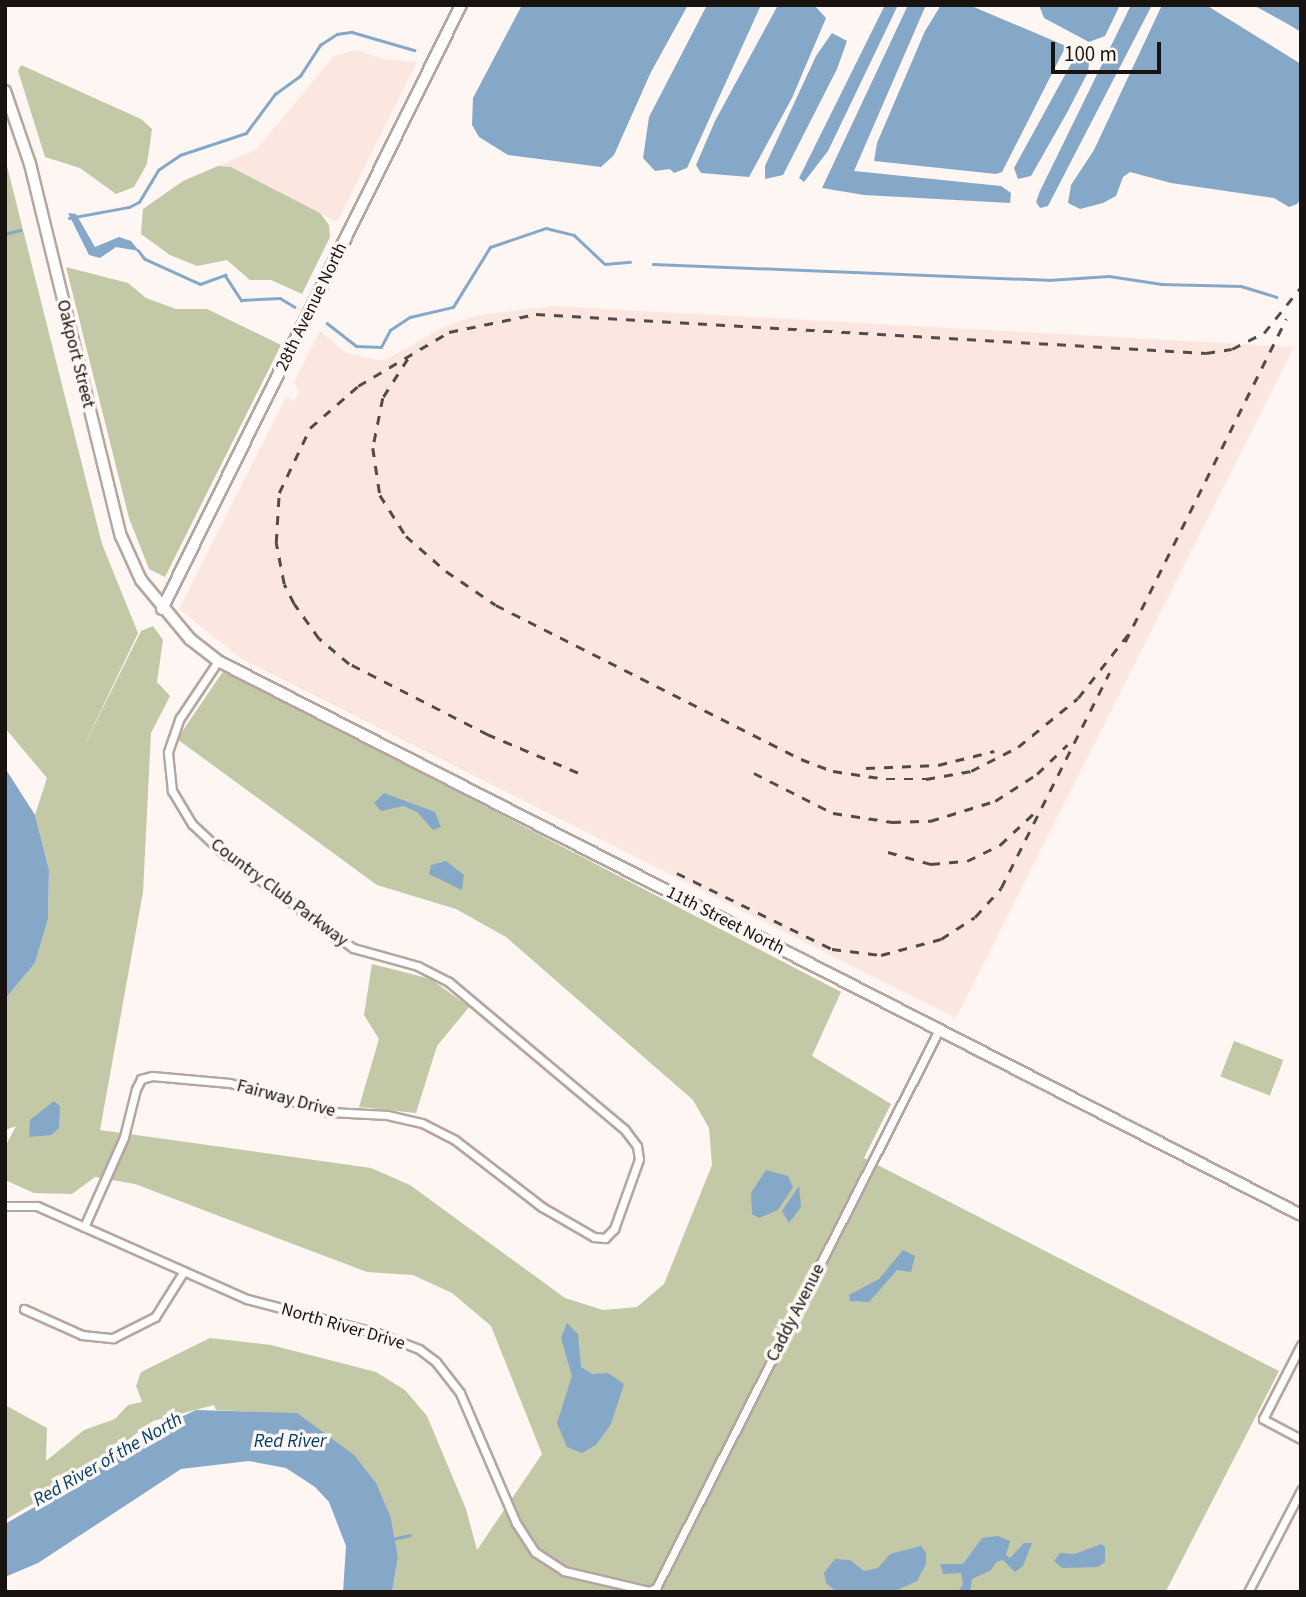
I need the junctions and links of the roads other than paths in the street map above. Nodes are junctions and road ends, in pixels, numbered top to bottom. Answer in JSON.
{"nodes":[{"id":1,"x":461,"y":5,"type":"edge"},
{"id":2,"x":5,"y":91,"type":"edge"},
{"id":3,"x":162,"y":609,"type":"junction"},
{"id":4,"x":218,"y":661,"type":"junction"},
{"id":5,"x":939,"y":1030,"type":"junction"},
{"id":6,"x":5,"y":1206,"type":"edge"},
{"id":7,"x":1301,"y":1215,"type":"edge"},
{"id":8,"x":84,"y":1227,"type":"junction"},
{"id":9,"x":605,"y":1238,"type":"joint"},
{"id":10,"x":184,"y":1271,"type":"junction"},
{"id":11,"x":24,"y":1309,"type":"dead end"},
{"id":12,"x":1301,"y":1345,"type":"edge"},
{"id":13,"x":1301,"y":1439,"type":"edge"},
{"id":14,"x":1301,"y":1490,"type":"edge"},
{"id":15,"x":660,"y":1590,"type":"edge"},
{"id":16,"x":1248,"y":1592,"type":"edge"}],
"edges":[{"from":1,"to":3,"type":"street","name":"28th Avenue North"},
{"from":2,"to":3,"type":"street","name":"Oakport Street"},
{"from":3,"to":4,"type":"street","name":"11th Street North"},
{"from":4,"to":5,"type":"street","name":"11th Street North"},
{"from":4,"to":9,"type":"street","name":"Country Club Parkway"},
{"from":5,"to":7,"type":"street","name":"11th Street North"},
{"from":5,"to":15,"type":"street","name":"Caddy Avenue"},
{"from":6,"to":8,"type":"street","name":"North River Drive"},
{"from":8,"to":9,"type":"street","name":"Fairway Drive"},
{"from":8,"to":10,"type":"street","name":"North River Drive"},
{"from":10,"to":11,"type":"street"},
{"from":10,"to":15,"type":"street","name":"North River Drive"},
{"from":12,"to":13,"type":"street"},
{"from":14,"to":16,"type":"street"}]}
